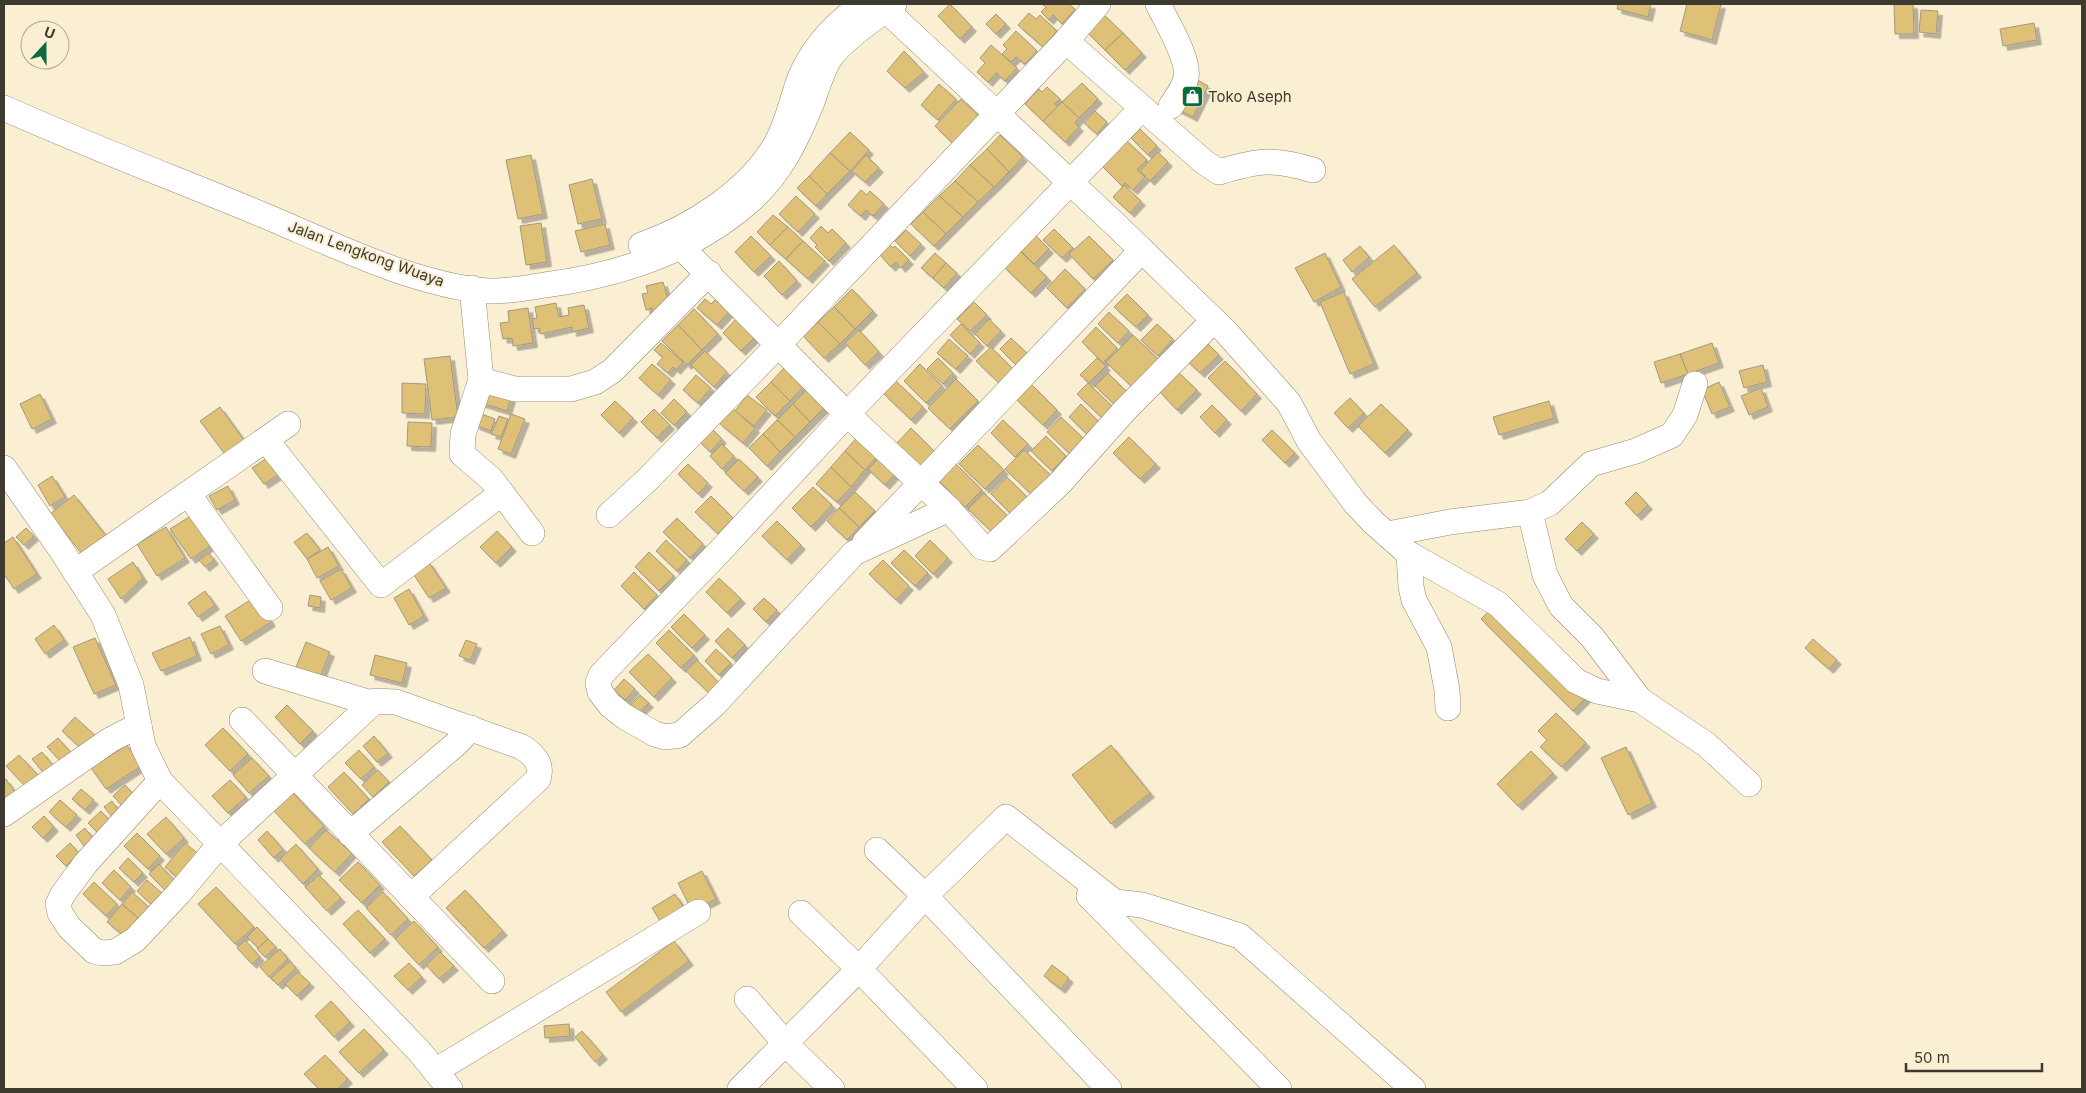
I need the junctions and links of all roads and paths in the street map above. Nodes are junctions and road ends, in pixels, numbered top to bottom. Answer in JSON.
{"nodes":[{"id":1,"x":1098,"y":4,"type":"edge"},
{"id":2,"x":1158,"y":4,"type":"edge"},
{"id":3,"x":881,"y":6,"type":"edge"},
{"id":4,"x":1066,"y":41,"type":"junction"},
{"id":5,"x":4,"y":93,"type":"edge"},
{"id":6,"x":1171,"y":106,"type":"dead end"},
{"id":7,"x":4,"y":108,"type":"edge"},
{"id":8,"x":1142,"y":108,"type":"junction"},
{"id":9,"x":997,"y":113,"type":"junction"},
{"id":10,"x":1313,"y":170,"type":"dead end"},
{"id":11,"x":1072,"y":183,"type":"junction"},
{"id":12,"x":677,"y":241,"type":"junction"},
{"id":13,"x":1142,"y":250,"type":"junction"},
{"id":14,"x":708,"y":273,"type":"junction"},
{"id":15,"x":472,"y":288,"type":"junction"},
{"id":16,"x":1214,"y":320,"type":"junction"},
{"id":17,"x":778,"y":345,"type":"junction"},
{"id":18,"x":481,"y":380,"type":"junction"},
{"id":19,"x":1695,"y":384,"type":"dead end"},
{"id":20,"x":847,"y":414,"type":"junction"},
{"id":21,"x":288,"y":424,"type":"dead end"},
{"id":22,"x":266,"y":440,"type":"junction"},
{"id":23,"x":4,"y":468,"type":"edge"},
{"id":24,"x":922,"y":483,"type":"junction"},
{"id":25,"x":502,"y":494,"type":"junction"},
{"id":26,"x":189,"y":495,"type":"junction"},
{"id":27,"x":949,"y":509,"type":"junction"},
{"id":28,"x":1530,"y":512,"type":"junction"},
{"id":29,"x":609,"y":515,"type":"dead end"},
{"id":30,"x":532,"y":533,"type":"dead end"},
{"id":31,"x":1388,"y":534,"type":"junction"},
{"id":32,"x":854,"y":553,"type":"junction"},
{"id":33,"x":1409,"y":554,"type":"junction"},
{"id":34,"x":75,"y":572,"type":"junction"},
{"id":35,"x":270,"y":608,"type":"dead end"},
{"id":36,"x":265,"y":671,"type":"dead end"},
{"id":37,"x":1640,"y":700,"type":"junction"},
{"id":38,"x":371,"y":703,"type":"junction"},
{"id":39,"x":1448,"y":708,"type":"dead end"},
{"id":40,"x":242,"y":720,"type":"dead end"},
{"id":41,"x":139,"y":726,"type":"junction"},
{"id":42,"x":471,"y":728,"type":"junction"},
{"id":43,"x":296,"y":775,"type":"junction"},
{"id":44,"x":160,"y":781,"type":"junction"},
{"id":45,"x":1748,"y":784,"type":"dead end"},
{"id":46,"x":4,"y":814,"type":"edge"},
{"id":47,"x":1006,"y":817,"type":"junction"},
{"id":48,"x":350,"y":834,"type":"junction"},
{"id":49,"x":221,"y":843,"type":"junction"},
{"id":50,"x":877,"y":850,"type":"dead end"},
{"id":51,"x":925,"y":896,"type":"junction"},
{"id":52,"x":411,"y":897,"type":"junction"},
{"id":53,"x":698,"y":912,"type":"dead end"},
{"id":54,"x":801,"y":913,"type":"dead end"},
{"id":55,"x":859,"y":969,"type":"junction"},
{"id":56,"x":492,"y":981,"type":"dead end"},
{"id":57,"x":747,"y":1000,"type":"dead end"},
{"id":58,"x":785,"y":1042,"type":"junction"},
{"id":59,"x":442,"y":1080,"type":"edge"},
{"id":60,"x":740,"y":1089,"type":"edge"},
{"id":61,"x":832,"y":1089,"type":"edge"},
{"id":62,"x":975,"y":1089,"type":"edge"},
{"id":63,"x":1109,"y":1089,"type":"edge"},
{"id":64,"x":1279,"y":1089,"type":"edge"},
{"id":65,"x":1413,"y":1089,"type":"edge"}],
"edges":[{"from":1,"to":4,"type":"street"},
{"from":2,"to":6,"type":"street"},
{"from":3,"to":9,"type":"street"},
{"from":3,"to":12,"type":"street","name":"Jalan Lengkong Wuaya"},
{"from":4,"to":8,"type":"street"},
{"from":4,"to":9,"type":"street"},
{"from":5,"to":12,"type":"street","name":"Jalan Lengkong Wuaya"},
{"from":7,"to":15,"type":"street","name":"Jalan Lengkong Wuaya"},
{"from":8,"to":10,"type":"street"},
{"from":8,"to":11,"type":"street"},
{"from":9,"to":11,"type":"street"},
{"from":9,"to":17,"type":"street"},
{"from":11,"to":13,"type":"street"},
{"from":11,"to":20,"type":"street"},
{"from":12,"to":14,"type":"street"},
{"from":12,"to":15,"type":"street","name":"Jalan Lengkong Wuaya"},
{"from":13,"to":16,"type":"street"},
{"from":13,"to":24,"type":"street"},
{"from":14,"to":17,"type":"street"},
{"from":14,"to":18,"type":"street"},
{"from":15,"to":18,"type":"street"},
{"from":16,"to":27,"type":"street"},
{"from":16,"to":31,"type":"street"},
{"from":17,"to":20,"type":"street"},
{"from":17,"to":29,"type":"street"},
{"from":18,"to":25,"type":"street"},
{"from":19,"to":28,"type":"street"},
{"from":20,"to":24,"type":"street"},
{"from":20,"to":32,"type":"street"},
{"from":21,"to":22,"type":"street"},
{"from":22,"to":25,"type":"street"},
{"from":22,"to":26,"type":"street"},
{"from":23,"to":34,"type":"street"},
{"from":24,"to":27,"type":"street"},
{"from":24,"to":32,"type":"street"},
{"from":25,"to":30,"type":"street"},
{"from":26,"to":34,"type":"street"},
{"from":26,"to":35,"type":"street"},
{"from":27,"to":32,"type":"street"},
{"from":28,"to":31,"type":"street"},
{"from":28,"to":37,"type":"street"},
{"from":31,"to":33,"type":"street"},
{"from":33,"to":37,"type":"street"},
{"from":33,"to":39,"type":"street"},
{"from":34,"to":41,"type":"street"},
{"from":36,"to":38,"type":"street"},
{"from":37,"to":45,"type":"street"},
{"from":38,"to":42,"type":"street"},
{"from":38,"to":43,"type":"street"},
{"from":40,"to":43,"type":"street"},
{"from":41,"to":44,"type":"street"},
{"from":41,"to":46,"type":"street"},
{"from":42,"to":48,"type":"street"},
{"from":42,"to":52,"type":"street"},
{"from":43,"to":48,"type":"street"},
{"from":43,"to":49,"type":"street"},
{"from":44,"to":49,"type":"street"},
{"from":44,"to":49,"type":"street"},
{"from":47,"to":51,"type":"street"},
{"from":47,"to":64,"type":"street"},
{"from":47,"to":65,"type":"street"},
{"from":48,"to":52,"type":"street"},
{"from":49,"to":59,"type":"street"},
{"from":50,"to":51,"type":"street"},
{"from":51,"to":55,"type":"street"},
{"from":51,"to":63,"type":"street"},
{"from":52,"to":56,"type":"street"},
{"from":53,"to":59,"type":"street"},
{"from":54,"to":55,"type":"street"},
{"from":55,"to":58,"type":"street"},
{"from":55,"to":62,"type":"street"},
{"from":57,"to":58,"type":"street"},
{"from":58,"to":60,"type":"street"},
{"from":58,"to":61,"type":"street"}]}
